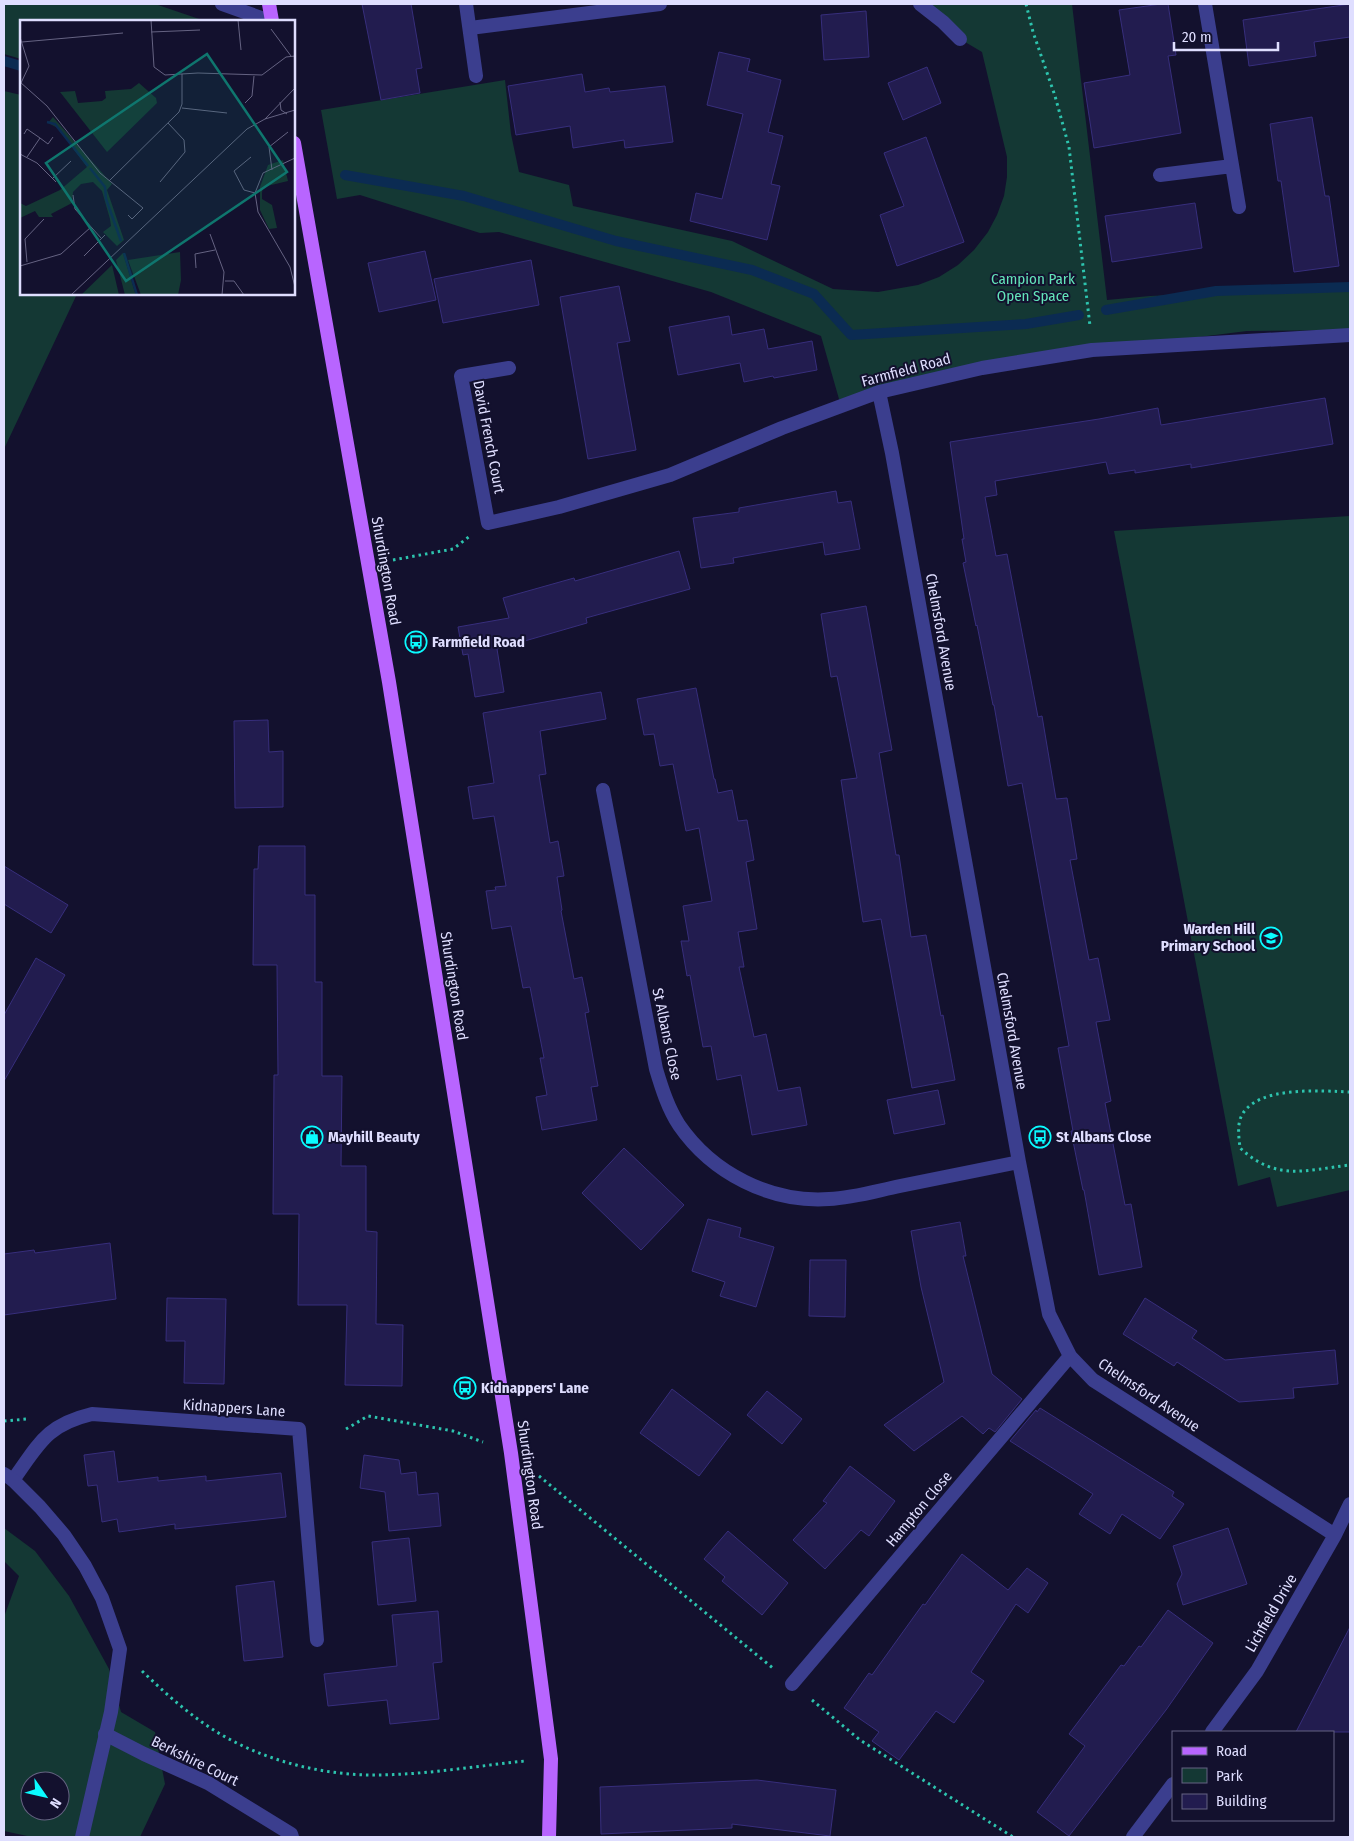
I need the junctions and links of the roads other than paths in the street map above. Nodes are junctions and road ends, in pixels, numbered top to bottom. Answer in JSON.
{"nodes":[{"id":1,"x":222,"y":4,"type":"edge"},
{"id":2,"x":269,"y":4,"type":"edge"},
{"id":3,"x":466,"y":4,"type":"edge"},
{"id":4,"x":660,"y":4,"type":"edge"},
{"id":5,"x":920,"y":4,"type":"edge"},
{"id":6,"x":1205,"y":4,"type":"edge"},
{"id":7,"x":609,"y":7,"type":"edge"},
{"id":8,"x":268,"y":20,"type":"edge"},
{"id":9,"x":271,"y":20,"type":"edge"},
{"id":10,"x":470,"y":28,"type":"junction"},
{"id":11,"x":960,"y":39,"type":"dead end"},
{"id":12,"x":476,"y":76,"type":"dead end"},
{"id":13,"x":295,"y":149,"type":"edge"},
{"id":14,"x":1232,"y":166,"type":"junction"},
{"id":15,"x":1160,"y":175,"type":"dead end"},
{"id":16,"x":1239,"y":207,"type":"dead end"},
{"id":17,"x":1350,"y":336,"type":"edge"},
{"id":18,"x":509,"y":368,"type":"dead end"},
{"id":19,"x":879,"y":392,"type":"junction"},
{"id":20,"x":488,"y":523,"type":"joint"},
{"id":21,"x":603,"y":790,"type":"dead end"},
{"id":22,"x":1019,"y":1162,"type":"junction"},
{"id":23,"x":1070,"y":1356,"type":"junction"},
{"id":24,"x":8,"y":1478,"type":"edge"},
{"id":25,"x":1350,"y":1504,"type":"edge"},
{"id":26,"x":1335,"y":1535,"type":"junction"},
{"id":27,"x":317,"y":1640,"type":"dead end"},
{"id":28,"x":792,"y":1684,"type":"road end"},
{"id":29,"x":1213,"y":1731,"type":"edge"},
{"id":30,"x":105,"y":1734,"type":"junction"},
{"id":31,"x":1172,"y":1785,"type":"edge"},
{"id":32,"x":82,"y":1837,"type":"edge"},
{"id":33,"x":292,"y":1837,"type":"edge"},
{"id":34,"x":548,"y":1837,"type":"edge"},
{"id":35,"x":1133,"y":1837,"type":"edge"}],
"edges":[{"from":1,"to":8,"type":"street"},
{"from":2,"to":9,"type":"main road"},
{"from":3,"to":10,"type":"street"},
{"from":4,"to":7,"type":"street"},
{"from":5,"to":11,"type":"street"},
{"from":6,"to":14,"type":"street"},
{"from":7,"to":10,"type":"street"},
{"from":10,"to":12,"type":"street"},
{"from":13,"to":34,"type":"main road","name":"Shurdington Road"},
{"from":14,"to":15,"type":"street"},
{"from":14,"to":16,"type":"street"},
{"from":17,"to":19,"type":"street","name":"Farmfield Road"},
{"from":18,"to":20,"type":"street","name":"David French Court"},
{"from":19,"to":20,"type":"street","name":"Farmfield Road"},
{"from":19,"to":22,"type":"street","name":"Chelmsford Avenue"},
{"from":21,"to":22,"type":"street","name":"St Albans Close"},
{"from":22,"to":23,"type":"street","name":"Chelmsford Avenue"},
{"from":23,"to":26,"type":"street","name":"Chelmsford Avenue"},
{"from":23,"to":28,"type":"street","name":"Hampton Close"},
{"from":24,"to":27,"type":"street","name":"Kidnappers Lane"},
{"from":24,"to":30,"type":"street","name":"Kidnappers Lane"},
{"from":25,"to":26,"type":"street","name":"Lichfield Drive"},
{"from":26,"to":29,"type":"street","name":"Lichfield Drive"},
{"from":30,"to":32,"type":"street","name":"Kidnappers Lane"},
{"from":30,"to":33,"type":"street","name":"Berkshire Court"},
{"from":31,"to":35,"type":"street"}]}
